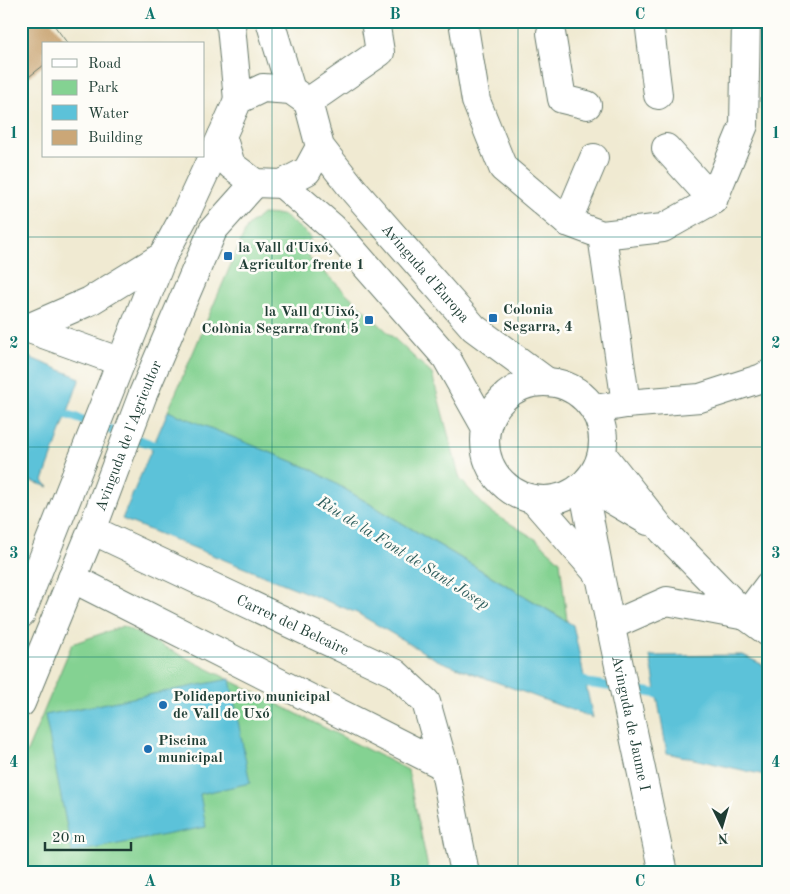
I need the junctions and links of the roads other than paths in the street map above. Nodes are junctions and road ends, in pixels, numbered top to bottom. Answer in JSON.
{"nodes":[{"id":1,"x":228,"y":21,"type":"edge"},
{"id":2,"x":270,"y":21,"type":"edge"},
{"id":3,"x":375,"y":21,"type":"edge"},
{"id":4,"x":463,"y":21,"type":"edge"},
{"id":5,"x":650,"y":21,"type":"edge"},
{"id":6,"x":746,"y":21,"type":"edge"},
{"id":7,"x":551,"y":33,"type":"dead end"},
{"id":8,"x":658,"y":95,"type":"dead end"},
{"id":9,"x":299,"y":96,"type":"junction"},
{"id":10,"x":238,"y":100,"type":"junction"},
{"id":11,"x":587,"y":105,"type":"dead end"},
{"id":12,"x":222,"y":136,"type":"junction"},
{"id":13,"x":320,"y":147,"type":"junction"},
{"id":14,"x":666,"y":148,"type":"dead end"},
{"id":15,"x":594,"y":158,"type":"dead end"},
{"id":16,"x":255,"y":183,"type":"junction"},
{"id":17,"x":282,"y":184,"type":"junction"},
{"id":18,"x":713,"y":200,"type":"junction"},
{"id":19,"x":567,"y":222,"type":"junction"},
{"id":20,"x":602,"y":235,"type":"junction"},
{"id":21,"x":163,"y":256,"type":"junction"},
{"id":22,"x":25,"y":327,"type":"edge"},
{"id":23,"x":117,"y":373,"type":"junction"},
{"id":24,"x":769,"y":374,"type":"edge"},
{"id":25,"x":546,"y":381,"type":"junction"},
{"id":26,"x":626,"y":404,"type":"junction"},
{"id":27,"x":595,"y":409,"type":"junction"},
{"id":28,"x":486,"y":428,"type":"junction"},
{"id":29,"x":602,"y":454,"type":"junction"},
{"id":30,"x":584,"y":485,"type":"junction"},
{"id":31,"x":533,"y":499,"type":"junction"},
{"id":32,"x":95,"y":521,"type":"junction"},
{"id":33,"x":663,"y":531,"type":"junction"},
{"id":34,"x":600,"y":576,"type":"junction"},
{"id":35,"x":72,"y":578,"type":"junction"},
{"id":36,"x":769,"y":585,"type":"edge"},
{"id":37,"x":21,"y":614,"type":"edge"},
{"id":38,"x":746,"y":616,"type":"junction"},
{"id":39,"x":769,"y":633,"type":"edge"},
{"id":40,"x":613,"y":637,"type":"junction"},
{"id":41,"x":21,"y":703,"type":"edge"},
{"id":42,"x":444,"y":766,"type":"junction"},
{"id":43,"x":465,"y":873,"type":"edge"},
{"id":44,"x":663,"y":873,"type":"edge"}],
"edges":[{"from":1,"to":10,"type":"street"},
{"from":2,"to":9,"type":"street"},
{"from":3,"to":9,"type":"street"},
{"from":4,"to":19,"type":"street"},
{"from":5,"to":8,"type":"street"},
{"from":6,"to":18,"type":"street"},
{"from":7,"to":11,"type":"street"},
{"from":9,"to":10,"type":"street"},
{"from":9,"to":13,"type":"street"},
{"from":10,"to":12,"type":"street"},
{"from":12,"to":16,"type":"street"},
{"from":12,"to":21,"type":"street"},
{"from":13,"to":17,"type":"street"},
{"from":13,"to":25,"type":"street","name":"Avinguda d'Europa"},
{"from":14,"to":18,"type":"street"},
{"from":15,"to":19,"type":"street"},
{"from":16,"to":17,"type":"street"},
{"from":16,"to":32,"type":"street","name":"Avinguda de l'Agricultor"},
{"from":17,"to":28,"type":"street"},
{"from":18,"to":20,"type":"street"},
{"from":19,"to":20,"type":"street"},
{"from":20,"to":26,"type":"street"},
{"from":21,"to":22,"type":"street"},
{"from":21,"to":23,"type":"street"},
{"from":22,"to":23,"type":"street"},
{"from":23,"to":37,"type":"street"},
{"from":24,"to":26,"type":"street"},
{"from":25,"to":27,"type":"street"},
{"from":25,"to":28,"type":"street"},
{"from":26,"to":27,"type":"street"},
{"from":27,"to":29,"type":"street"},
{"from":28,"to":31,"type":"street"},
{"from":29,"to":30,"type":"street"},
{"from":29,"to":33,"type":"street"},
{"from":30,"to":31,"type":"street"},
{"from":30,"to":33,"type":"street"},
{"from":30,"to":34,"type":"street","name":"Avinguda de Jaume I"},
{"from":31,"to":34,"type":"street","name":"Avinguda de Jaume I"},
{"from":32,"to":35,"type":"street","name":"Avinguda de l'Agricultor"},
{"from":32,"to":42,"type":"street","name":"Carrer del Belcaire"},
{"from":33,"to":38,"type":"street"},
{"from":34,"to":40,"type":"street","name":"Avinguda de Jaume I"},
{"from":35,"to":41,"type":"street","name":"Avinguda de l'Agricultor"},
{"from":35,"to":42,"type":"street"},
{"from":36,"to":38,"type":"street"},
{"from":38,"to":39,"type":"street"},
{"from":38,"to":40,"type":"street"},
{"from":40,"to":44,"type":"street","name":"Avinguda de Jaume I"},
{"from":42,"to":43,"type":"street","name":"Carrer del Belcaire"}]}
